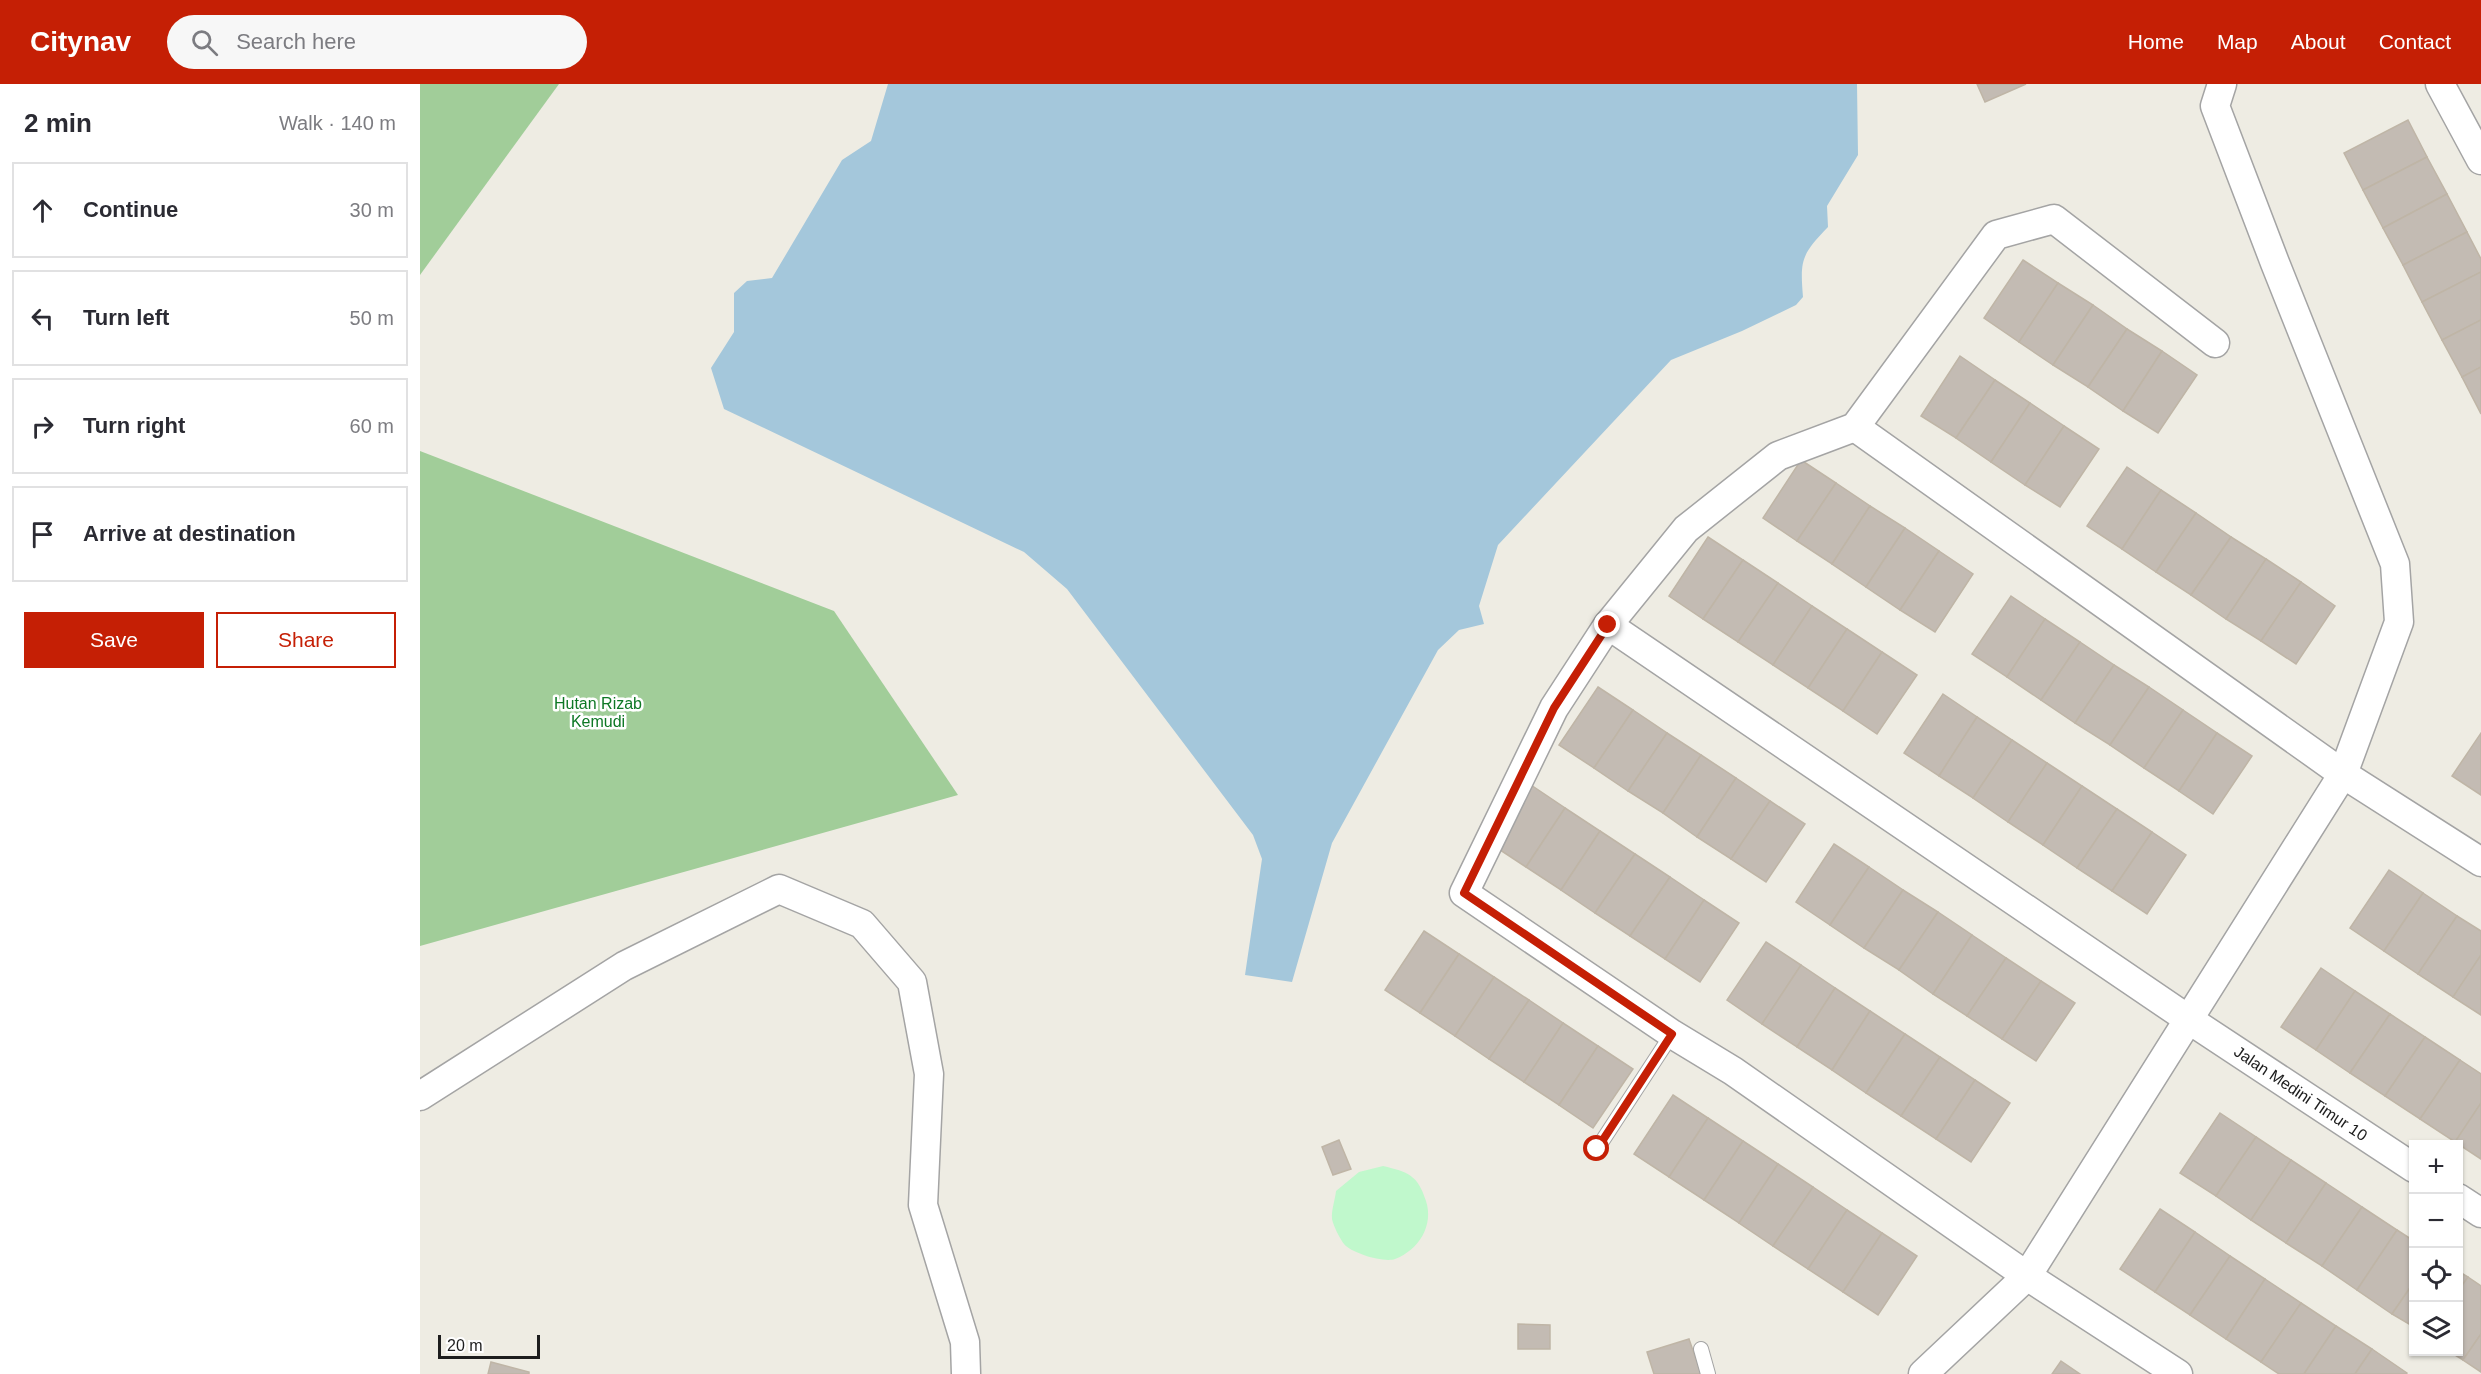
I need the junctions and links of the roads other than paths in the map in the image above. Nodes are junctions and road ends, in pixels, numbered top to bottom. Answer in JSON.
{"nodes":[{"id":1,"x":2222,"y":84,"type":"edge"},
{"id":2,"x":2440,"y":84,"type":"edge"},
{"id":3,"x":2481,"y":160,"type":"edge"},
{"id":4,"x":2216,"y":343,"type":"dead end"},
{"id":5,"x":1855,"y":427,"type":"junction"},
{"id":6,"x":1608,"y":625,"type":"junction"},
{"id":7,"x":2343,"y":774,"type":"junction"},
{"id":8,"x":2481,"y":862,"type":"edge"},
{"id":9,"x":2188,"y":1019,"type":"junction"},
{"id":10,"x":1672,"y":1034,"type":"junction"},
{"id":11,"x":420,"y":1096,"type":"edge"},
{"id":12,"x":1597,"y":1149,"type":"dead end"},
{"id":13,"x":2409,"y":1165,"type":"edge"},
{"id":14,"x":2463,"y":1201,"type":"edge"},
{"id":15,"x":2481,"y":1213,"type":"edge"},
{"id":16,"x":2027,"y":1276,"type":"junction"},
{"id":17,"x":1701,"y":1349,"type":"dead end"},
{"id":18,"x":966,"y":1374,"type":"edge"},
{"id":19,"x":1708,"y":1374,"type":"edge"},
{"id":20,"x":1923,"y":1374,"type":"edge"},
{"id":21,"x":2178,"y":1374,"type":"edge"}],
"edges":[{"from":1,"to":7,"type":"street"},
{"from":2,"to":3,"type":"street"},
{"from":4,"to":5,"type":"street"},
{"from":5,"to":6,"type":"street"},
{"from":5,"to":7,"type":"street"},
{"from":6,"to":9,"type":"street","name":"Jalan Medini Timur 10"},
{"from":6,"to":10,"type":"street"},
{"from":7,"to":8,"type":"street"},
{"from":7,"to":9,"type":"street"},
{"from":9,"to":13,"type":"street","name":"Jalan Medini Timur 10"},
{"from":9,"to":16,"type":"street"},
{"from":10,"to":12,"type":"lane"},
{"from":10,"to":16,"type":"street"},
{"from":11,"to":18,"type":"street"},
{"from":14,"to":15,"type":"street"},
{"from":16,"to":20,"type":"street"},
{"from":16,"to":21,"type":"street"},
{"from":17,"to":19,"type":"lane"}]}
